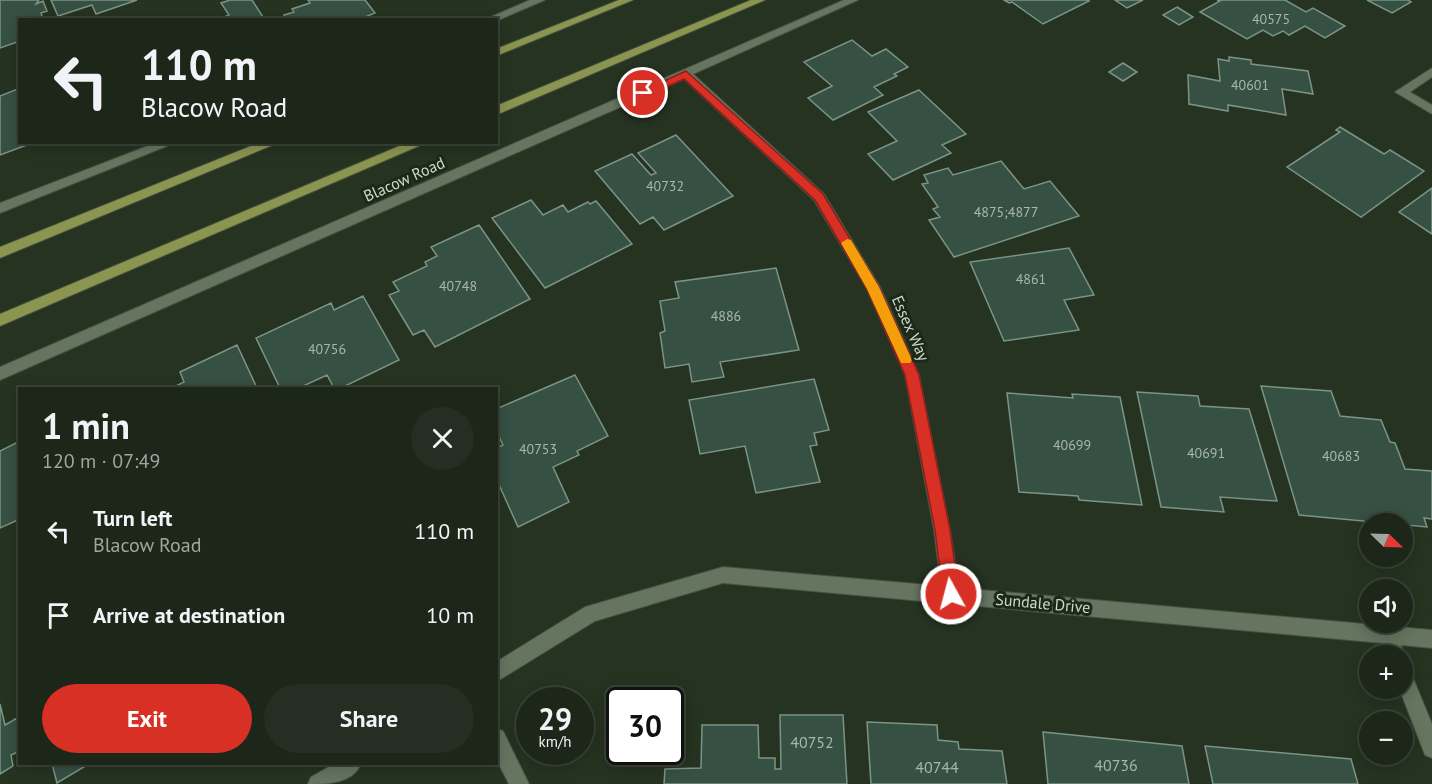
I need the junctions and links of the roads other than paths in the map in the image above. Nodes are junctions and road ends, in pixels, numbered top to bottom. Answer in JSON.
{"nodes":[{"id":1,"x":540,"y":0,"type":"edge"},
{"id":2,"x":628,"y":0,"type":"edge"},
{"id":3,"x":760,"y":0,"type":"edge"},
{"id":4,"x":853,"y":0,"type":"edge"},
{"id":5,"x":494,"y":18,"type":"edge"},
{"id":6,"x":498,"y":52,"type":"edge"},
{"id":7,"x":1432,"y":72,"type":"edge"},
{"id":8,"x":686,"y":74,"type":"junction"},
{"id":9,"x":498,"y":110,"type":"edge"},
{"id":10,"x":1432,"y":110,"type":"edge"},
{"id":11,"x":166,"y":144,"type":"edge"},
{"id":12,"x":269,"y":144,"type":"edge"},
{"id":13,"x":417,"y":144,"type":"edge"},
{"id":14,"x":0,"y":208,"type":"edge"},
{"id":15,"x":0,"y":253,"type":"edge"},
{"id":16,"x":0,"y":320,"type":"edge"},
{"id":17,"x":0,"y":374,"type":"edge"},
{"id":18,"x":951,"y":594,"type":"junction"},
{"id":19,"x":1388,"y":635,"type":"junction"},
{"id":20,"x":1432,"y":639,"type":"edge"},
{"id":21,"x":1392,"y":645,"type":"edge"},
{"id":22,"x":498,"y":672,"type":"edge"},
{"id":23,"x":1413,"y":699,"type":"edge"},
{"id":24,"x":498,"y":742,"type":"edge"},
{"id":25,"x":1432,"y":748,"type":"edge"},
{"id":26,"x":349,"y":765,"type":"edge"},
{"id":27,"x":318,"y":784,"type":"edge"},
{"id":28,"x":519,"y":784,"type":"edge"}],
"edges":[{"from":1,"to":5,"type":"street"},
{"from":2,"to":6,"type":"main road"},
{"from":3,"to":9,"type":"main road"},
{"from":4,"to":8,"type":"street","name":"Blacow Road"},
{"from":7,"to":10,"type":"street"},
{"from":8,"to":17,"type":"street","name":"Blacow Road"},
{"from":8,"to":18,"type":"street","name":"Essex Way"},
{"from":11,"to":14,"type":"street"},
{"from":12,"to":15,"type":"main road"},
{"from":13,"to":16,"type":"main road","name":"Blacow Road"},
{"from":18,"to":19,"type":"street","name":"Sundale Drive"},
{"from":18,"to":22,"type":"street","name":"Sundale Drive"},
{"from":19,"to":20,"type":"street","name":"Sundale Drive"},
{"from":19,"to":21,"type":"street"},
{"from":23,"to":25,"type":"street"},
{"from":24,"to":28,"type":"street"},
{"from":26,"to":27,"type":"street"}]}
